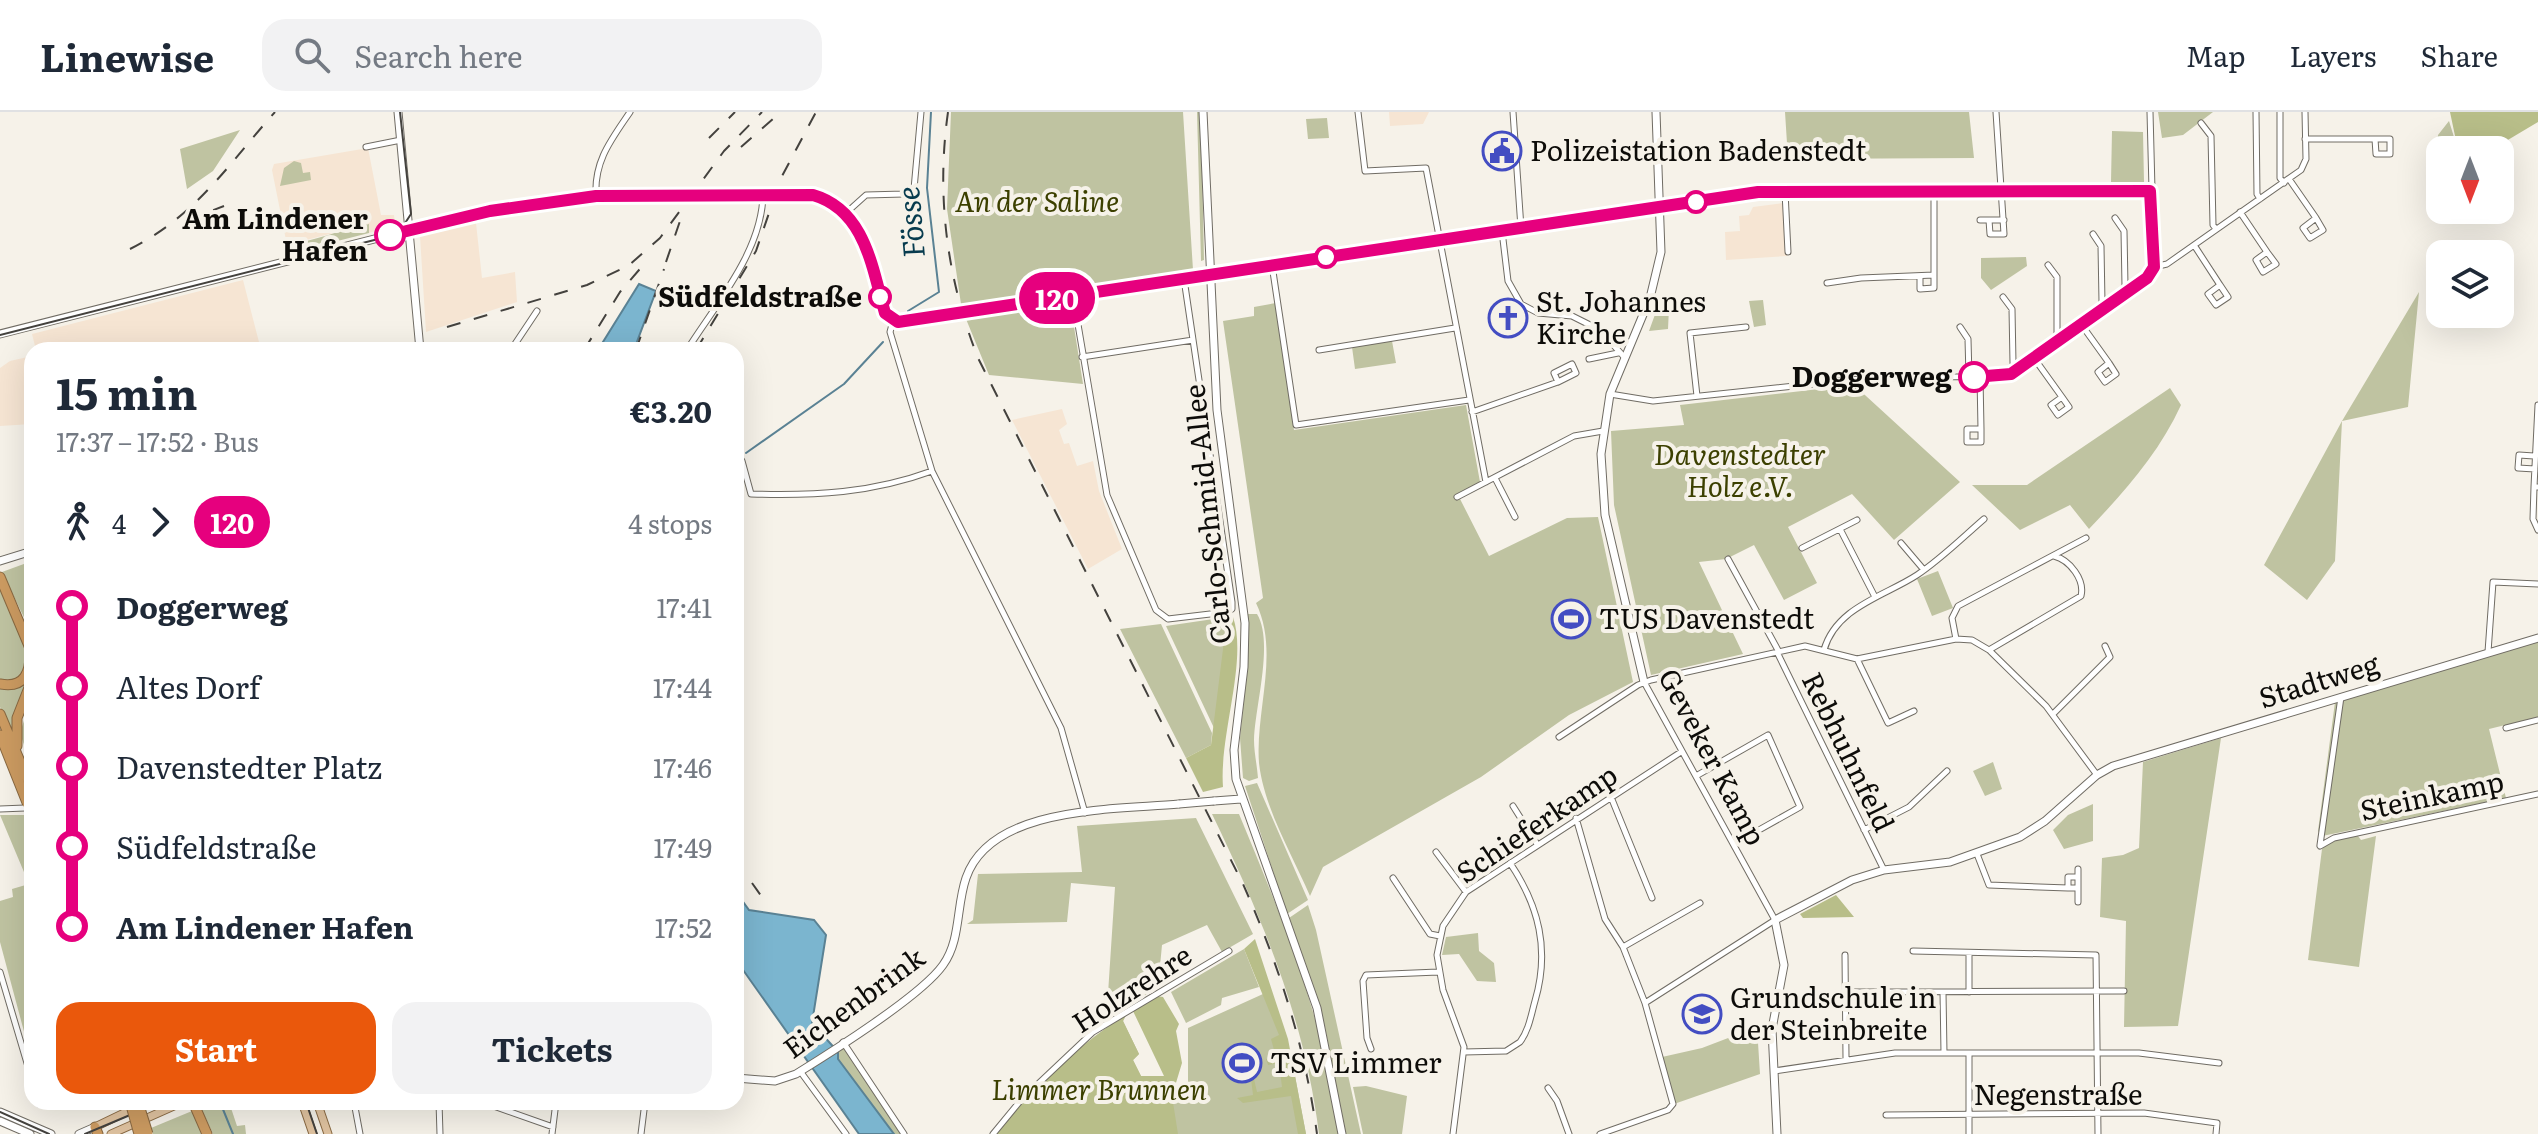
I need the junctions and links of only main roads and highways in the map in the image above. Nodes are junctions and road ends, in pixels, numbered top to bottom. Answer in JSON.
{"nodes":[{"id":1,"x":0,"y":577,"type":"edge"},
{"id":2,"x":24,"y":634,"type":"edge"},
{"id":3,"x":24,"y":678,"type":"edge"},
{"id":4,"x":0,"y":684,"type":"edge"},
{"id":5,"x":24,"y":702,"type":"edge"},
{"id":6,"x":0,"y":714,"type":"edge"},
{"id":7,"x":0,"y":735,"type":"edge"},
{"id":8,"x":0,"y":748,"type":"edge"},
{"id":9,"x":15,"y":760,"type":"junction"},
{"id":10,"x":24,"y":788,"type":"edge"},
{"id":11,"x":132,"y":1110,"type":"edge"},
{"id":12,"x":133,"y":1110,"type":"edge"},
{"id":13,"x":140,"y":1110,"type":"edge"},
{"id":14,"x":165,"y":1110,"type":"edge"},
{"id":15,"x":196,"y":1110,"type":"edge"},
{"id":16,"x":305,"y":1110,"type":"edge"},
{"id":17,"x":320,"y":1110,"type":"edge"},
{"id":18,"x":97,"y":1131,"type":"edge"},
{"id":19,"x":111,"y":1134,"type":"edge"},
{"id":20,"x":139,"y":1134,"type":"edge"},
{"id":21,"x":148,"y":1134,"type":"edge"},
{"id":22,"x":207,"y":1134,"type":"edge"},
{"id":23,"x":313,"y":1134,"type":"edge"},
{"id":24,"x":328,"y":1134,"type":"edge"}],
"edges":[{"from":1,"to":2,"type":"highway"},
{"from":3,"to":4,"type":"highway"},
{"from":5,"to":9,"type":"highway"},
{"from":6,"to":9,"type":"highway"},
{"from":7,"to":9,"type":"highway"},
{"from":8,"to":9,"type":"highway"},
{"from":9,"to":10,"type":"highway"},
{"from":11,"to":20,"type":"highway","bridge":true},
{"from":12,"to":18,"type":"main road"},
{"from":13,"to":21,"type":"highway","bridge":true},
{"from":14,"to":19,"type":"main road"},
{"from":15,"to":22,"type":"highway"},
{"from":16,"to":23,"type":"main road"},
{"from":17,"to":24,"type":"main road"}]}
